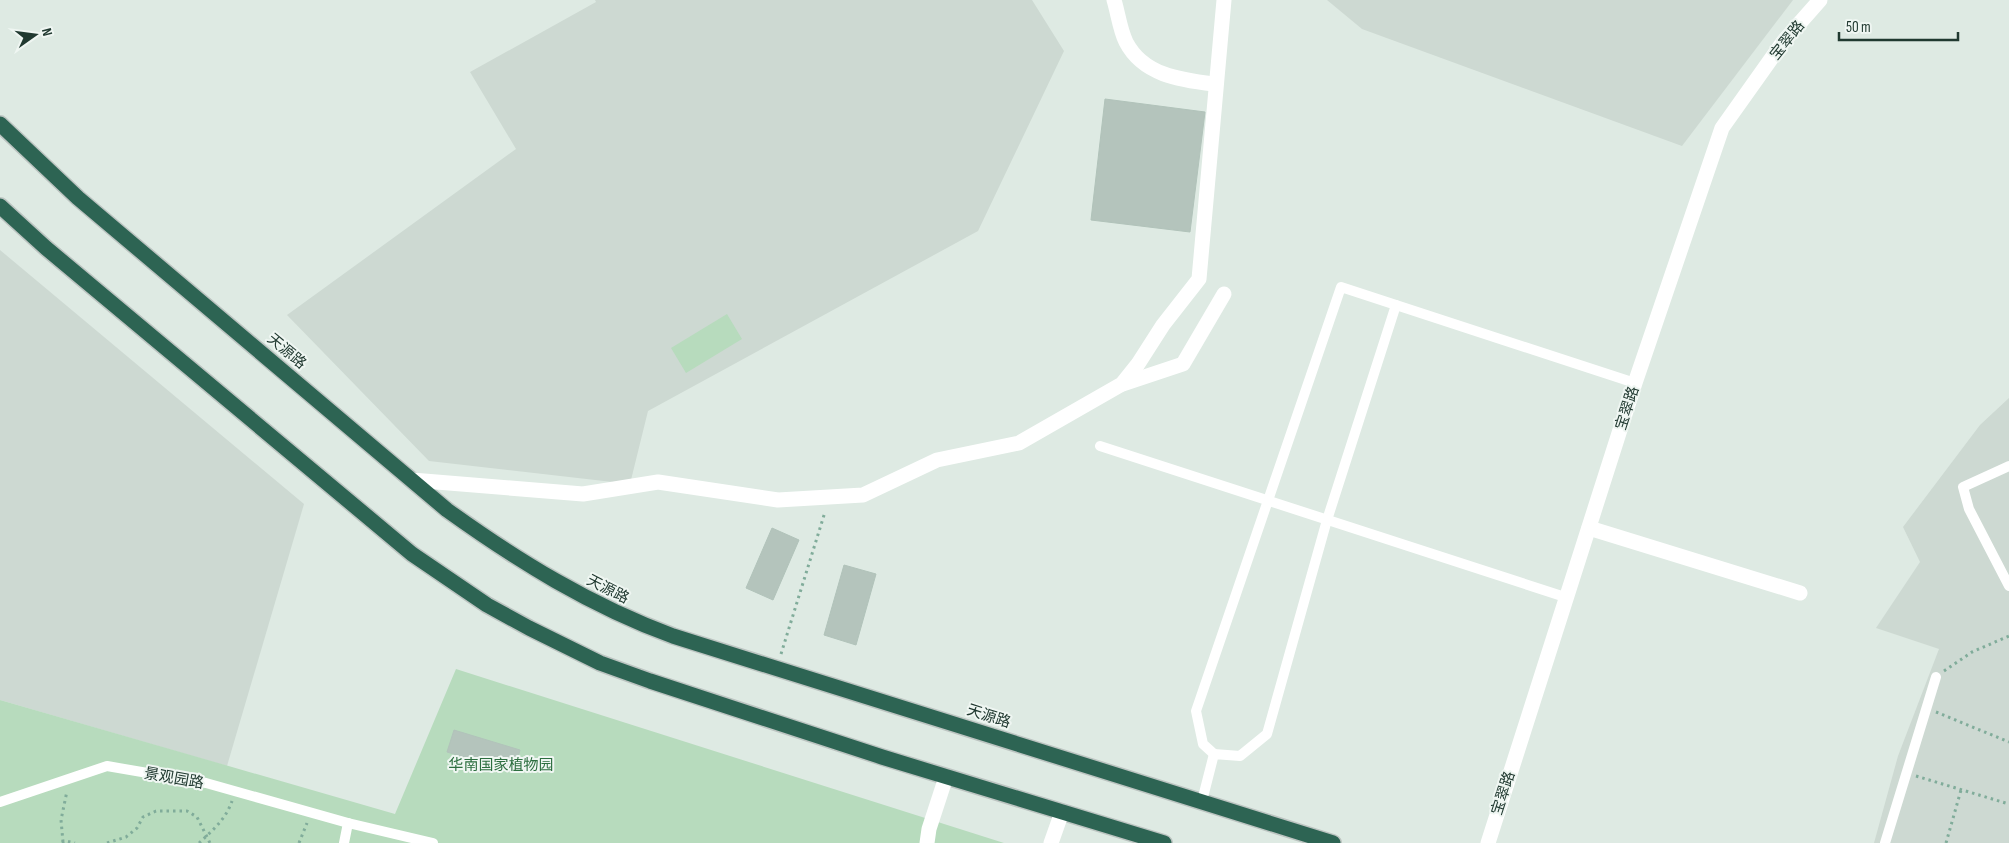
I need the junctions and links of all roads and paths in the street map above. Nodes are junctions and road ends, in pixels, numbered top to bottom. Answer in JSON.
{"nodes":[{"id":1,"x":1114,"y":0,"type":"edge"},
{"id":2,"x":1224,"y":0,"type":"edge"},
{"id":3,"x":1820,"y":0,"type":"edge"},
{"id":4,"x":1214,"y":84,"type":"dead end"},
{"id":5,"x":0,"y":124,"type":"edge"},
{"id":6,"x":0,"y":206,"type":"edge"},
{"id":7,"x":1224,"y":294,"type":"dead end"},
{"id":8,"x":1396,"y":305,"type":"junction"},
{"id":9,"x":1635,"y":383,"type":"junction"},
{"id":10,"x":1122,"y":384,"type":"junction"},
{"id":11,"x":1100,"y":446,"type":"dead end"},
{"id":12,"x":2009,"y":466,"type":"edge"},
{"id":13,"x":412,"y":480,"type":"junction"},
{"id":14,"x":829,"y":497,"type":"junction"},
{"id":15,"x":1269,"y":500,"type":"junction"},
{"id":16,"x":1328,"y":520,"type":"junction"},
{"id":17,"x":1589,"y":528,"type":"junction"},
{"id":18,"x":2009,"y":586,"type":"edge"},
{"id":19,"x":1800,"y":592,"type":"dead end"},
{"id":20,"x":1566,"y":597,"type":"junction"},
{"id":21,"x":2009,"y":636,"type":"edge"},
{"id":22,"x":777,"y":668,"type":"junction"},
{"id":23,"x":1936,"y":677,"type":"joint"},
{"id":24,"x":1926,"y":708,"type":"junction"},
{"id":25,"x":2009,"y":742,"type":"edge"},
{"id":26,"x":1214,"y":754,"type":"junction"},
{"id":27,"x":1906,"y":773,"type":"junction"},
{"id":28,"x":73,"y":777,"type":"junction"},
{"id":29,"x":946,"y":777,"type":"junction"},
{"id":30,"x":1961,"y":790,"type":"junction"},
{"id":31,"x":235,"y":791,"type":"junction"},
{"id":32,"x":1202,"y":801,"type":"junction"},
{"id":33,"x":0,"y":802,"type":"edge"},
{"id":34,"x":2009,"y":804,"type":"edge"},
{"id":35,"x":1062,"y":812,"type":"junction"},
{"id":36,"x":311,"y":813,"type":"junction"},
{"id":37,"x":348,"y":824,"type":"junction"},
{"id":38,"x":207,"y":836,"type":"junction"},
{"id":39,"x":62,"y":843,"type":"edge"},
{"id":40,"x":75,"y":843,"type":"edge"},
{"id":41,"x":107,"y":843,"type":"edge"},
{"id":42,"x":199,"y":843,"type":"edge"},
{"id":43,"x":210,"y":843,"type":"edge"},
{"id":44,"x":299,"y":843,"type":"edge"},
{"id":45,"x":344,"y":843,"type":"edge"},
{"id":46,"x":433,"y":843,"type":"edge"},
{"id":47,"x":927,"y":843,"type":"edge"},
{"id":48,"x":1051,"y":843,"type":"edge"},
{"id":49,"x":1164,"y":843,"type":"edge"},
{"id":50,"x":1333,"y":843,"type":"edge"},
{"id":51,"x":1488,"y":843,"type":"edge"},
{"id":52,"x":1885,"y":843,"type":"edge"},
{"id":53,"x":1946,"y":843,"type":"edge"}],
"edges":[{"from":1,"to":4,"type":"street"},
{"from":2,"to":10,"type":"street"},
{"from":3,"to":9,"type":"street","name":"宝翠路"},
{"from":5,"to":13,"type":"highway","name":"天源路"},
{"from":6,"to":29,"type":"highway"},
{"from":7,"to":10,"type":"street"},
{"from":8,"to":9,"type":"lane"},
{"from":8,"to":15,"type":"lane"},
{"from":8,"to":16,"type":"lane"},
{"from":9,"to":17,"type":"street","name":"宝翠路"},
{"from":10,"to":14,"type":"street"},
{"from":11,"to":15,"type":"lane"},
{"from":12,"to":18,"type":"lane"},
{"from":13,"to":14,"type":"street"},
{"from":13,"to":22,"type":"highway","name":"天源路"},
{"from":14,"to":22,"type":"path"},
{"from":15,"to":16,"type":"lane"},
{"from":15,"to":26,"type":"lane"},
{"from":16,"to":20,"type":"lane"},
{"from":16,"to":26,"type":"lane"},
{"from":17,"to":19,"type":"street"},
{"from":17,"to":20,"type":"street","name":"宝翠路"},
{"from":20,"to":51,"type":"street","name":"宝翠路"},
{"from":21,"to":23,"type":"path"},
{"from":22,"to":32,"type":"highway","name":"天源路"},
{"from":23,"to":24,"type":"lane"},
{"from":24,"to":25,"type":"path"},
{"from":24,"to":27,"type":"lane"},
{"from":26,"to":32,"type":"lane"},
{"from":27,"to":30,"type":"path"},
{"from":27,"to":52,"type":"lane"},
{"from":28,"to":31,"type":"lane","name":"景观园路"},
{"from":28,"to":33,"type":"lane","name":"景观园路"},
{"from":28,"to":39,"type":"path"},
{"from":29,"to":35,"type":"highway"},
{"from":29,"to":47,"type":"street"},
{"from":30,"to":34,"type":"path"},
{"from":30,"to":53,"type":"path"},
{"from":31,"to":36,"type":"lane","name":"景观园路"},
{"from":31,"to":38,"type":"path"},
{"from":32,"to":50,"type":"highway","name":"天源路"},
{"from":35,"to":48,"type":"street"},
{"from":35,"to":49,"type":"highway"},
{"from":36,"to":37,"type":"lane","name":"景观园路"},
{"from":36,"to":44,"type":"path"},
{"from":37,"to":45,"type":"lane"},
{"from":37,"to":46,"type":"lane","name":"景观园路"},
{"from":38,"to":41,"type":"path"},
{"from":38,"to":42,"type":"path"},
{"from":38,"to":43,"type":"path"},
{"from":39,"to":40,"type":"path"}]}
